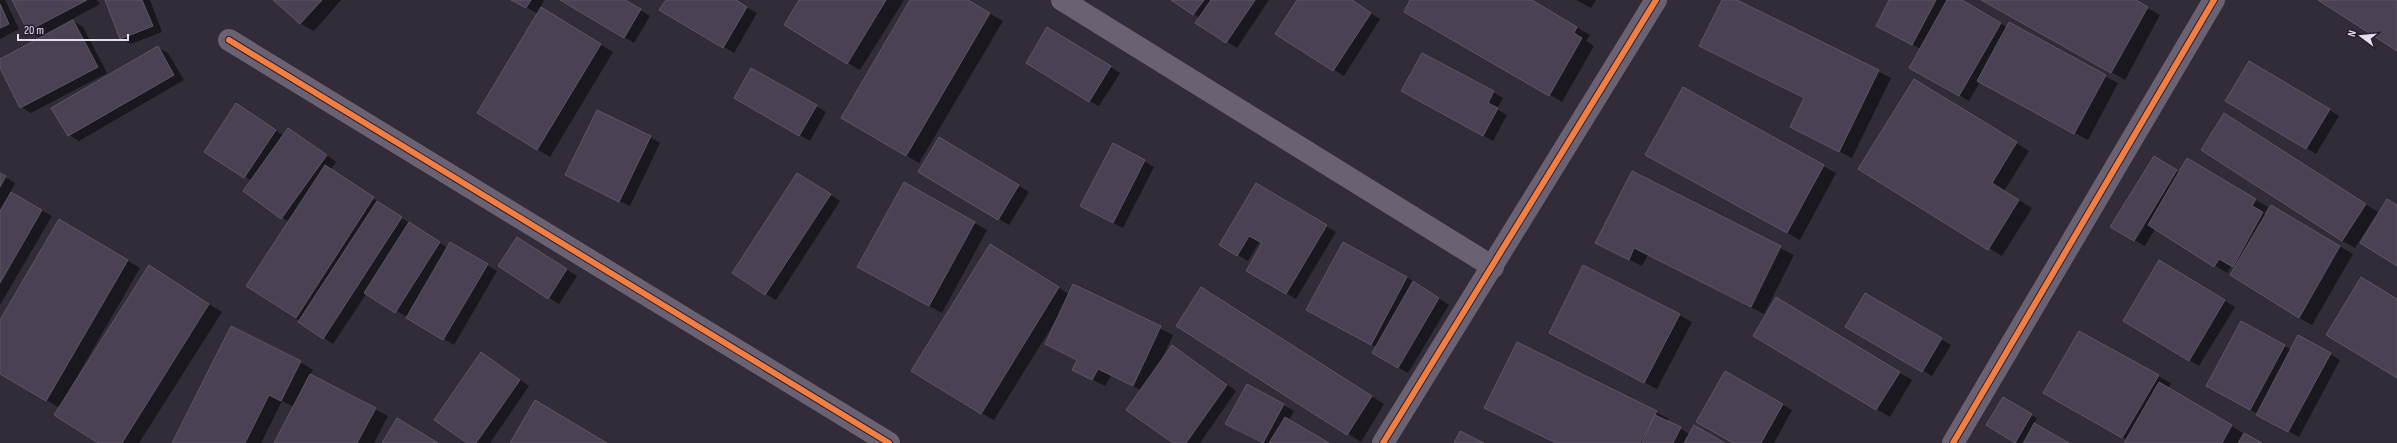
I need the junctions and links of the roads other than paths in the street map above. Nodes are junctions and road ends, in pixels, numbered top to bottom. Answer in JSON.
{"nodes":[{"id":1,"x":1062,"y":0,"type":"edge"},
{"id":2,"x":1656,"y":0,"type":"edge"},
{"id":3,"x":2214,"y":0,"type":"edge"},
{"id":4,"x":229,"y":40,"type":"dead end"},
{"id":5,"x":1493,"y":267,"type":"junction"},
{"id":6,"x":889,"y":443,"type":"edge"},
{"id":7,"x":1383,"y":443,"type":"edge"},
{"id":8,"x":1953,"y":443,"type":"edge"}],
"edges":[{"from":1,"to":5,"type":"street"},
{"from":2,"to":5,"type":"street"},
{"from":3,"to":8,"type":"street"},
{"from":4,"to":6,"type":"street"},
{"from":5,"to":7,"type":"street"}]}
